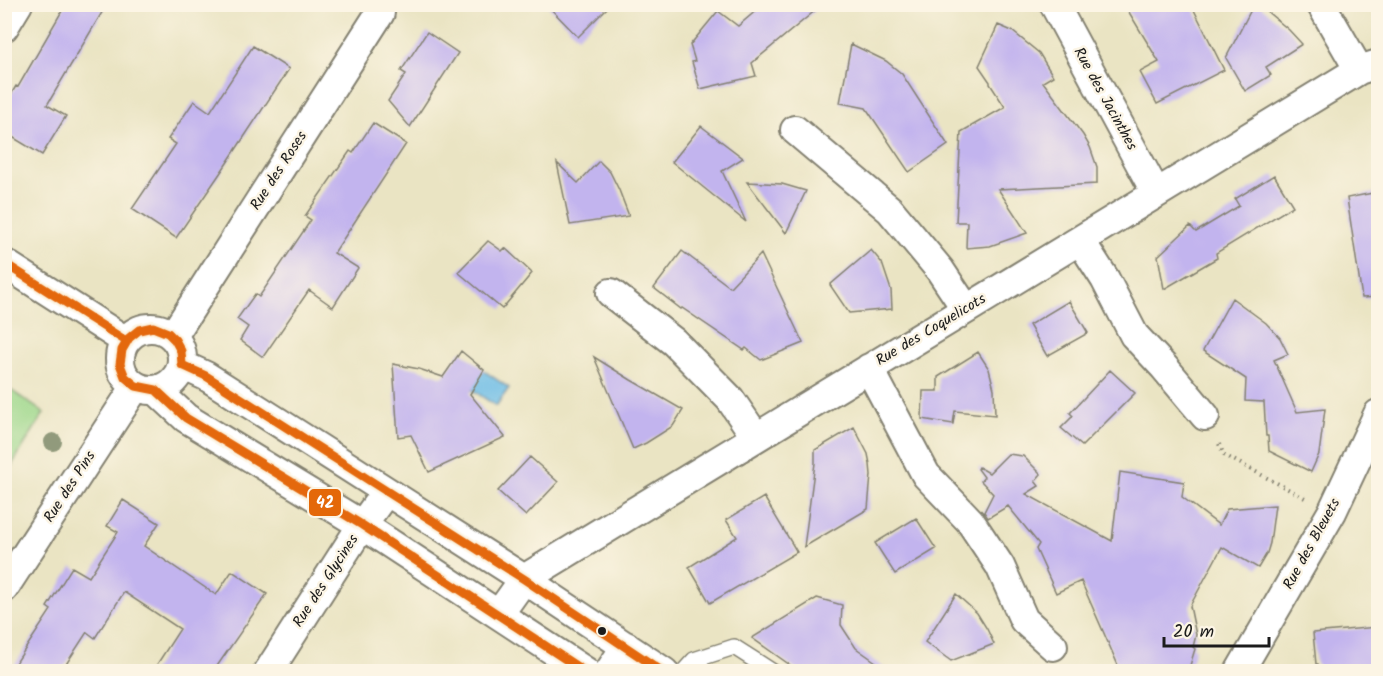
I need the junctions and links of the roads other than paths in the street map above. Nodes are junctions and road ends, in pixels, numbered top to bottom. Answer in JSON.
{"nodes":[{"id":1,"x":18,"y":4,"type":"edge"},
{"id":2,"x":380,"y":4,"type":"edge"},
{"id":3,"x":1054,"y":4,"type":"edge"},
{"id":4,"x":1321,"y":4,"type":"edge"},
{"id":5,"x":4,"y":27,"type":"edge"},
{"id":6,"x":1369,"y":67,"type":"edge"},
{"id":7,"x":795,"y":130,"type":"dead end"},
{"id":8,"x":1156,"y":193,"type":"junction"},
{"id":9,"x":1080,"y":240,"type":"junction"},
{"id":10,"x":4,"y":263,"type":"edge"},
{"id":11,"x":611,"y":293,"type":"dead end"},
{"id":12,"x":966,"y":309,"type":"junction"},
{"id":13,"x":173,"y":336,"type":"junction"},
{"id":14,"x":126,"y":341,"type":"junction"},
{"id":15,"x":182,"y":365,"type":"junction"},
{"id":16,"x":869,"y":368,"type":"junction"},
{"id":17,"x":146,"y":388,"type":"junction"},
{"id":18,"x":1378,"y":414,"type":"edge"},
{"id":19,"x":1205,"y":416,"type":"road end"},
{"id":20,"x":756,"y":437,"type":"junction"},
{"id":21,"x":386,"y":492,"type":"junction"},
{"id":22,"x":362,"y":525,"type":"junction"},
{"id":23,"x":524,"y":579,"type":"junction"},
{"id":24,"x":4,"y":588,"type":"edge"},
{"id":25,"x":499,"y":614,"type":"junction"},
{"id":26,"x":626,"y":646,"type":"junction"},
{"id":27,"x":1053,"y":646,"type":"dead end"},
{"id":28,"x":268,"y":672,"type":"edge"},
{"id":29,"x":586,"y":672,"type":"edge"},
{"id":30,"x":609,"y":672,"type":"edge"},
{"id":31,"x":664,"y":672,"type":"edge"},
{"id":32,"x":683,"y":672,"type":"edge"},
{"id":33,"x":773,"y":672,"type":"edge"},
{"id":34,"x":1239,"y":672,"type":"edge"}],
"edges":[{"from":1,"to":5,"type":"street"},
{"from":2,"to":13,"type":"street","name":"Rue des Roses"},
{"from":3,"to":8,"type":"street","name":"Rue des Jacinthes"},
{"from":4,"to":6,"type":"street"},
{"from":6,"to":8,"type":"street","name":"Rue des Coquelicots"},
{"from":7,"to":12,"type":"street"},
{"from":8,"to":9,"type":"street","name":"Rue des Coquelicots"},
{"from":9,"to":12,"type":"street","name":"Rue des Coquelicots"},
{"from":9,"to":19,"type":"street"},
{"from":10,"to":14,"type":"street"},
{"from":11,"to":20,"type":"street"},
{"from":12,"to":16,"type":"street","name":"Rue des Coquelicots"},
{"from":13,"to":14,"type":"street"},
{"from":13,"to":15,"type":"street"},
{"from":14,"to":17,"type":"street"},
{"from":15,"to":17,"type":"street"},
{"from":15,"to":21,"type":"street"},
{"from":16,"to":20,"type":"street","name":"Rue des Coquelicots"},
{"from":16,"to":27,"type":"street"},
{"from":17,"to":22,"type":"street"},
{"from":17,"to":24,"type":"street","name":"Rue des Pins"},
{"from":18,"to":34,"type":"street","name":"Rue des Bleuets"},
{"from":20,"to":23,"type":"street","name":"Rue des Coquelicots"},
{"from":21,"to":22,"type":"street","name":"Rue des Glycines"},
{"from":21,"to":23,"type":"street"},
{"from":22,"to":25,"type":"street"},
{"from":22,"to":28,"type":"street","name":"Rue des Glycines"},
{"from":23,"to":25,"type":"street","name":"Rue des Coquelicots"},
{"from":23,"to":26,"type":"street"},
{"from":25,"to":29,"type":"street"},
{"from":26,"to":30,"type":"street"},
{"from":26,"to":31,"type":"street"},
{"from":32,"to":33,"type":"lane"}]}
